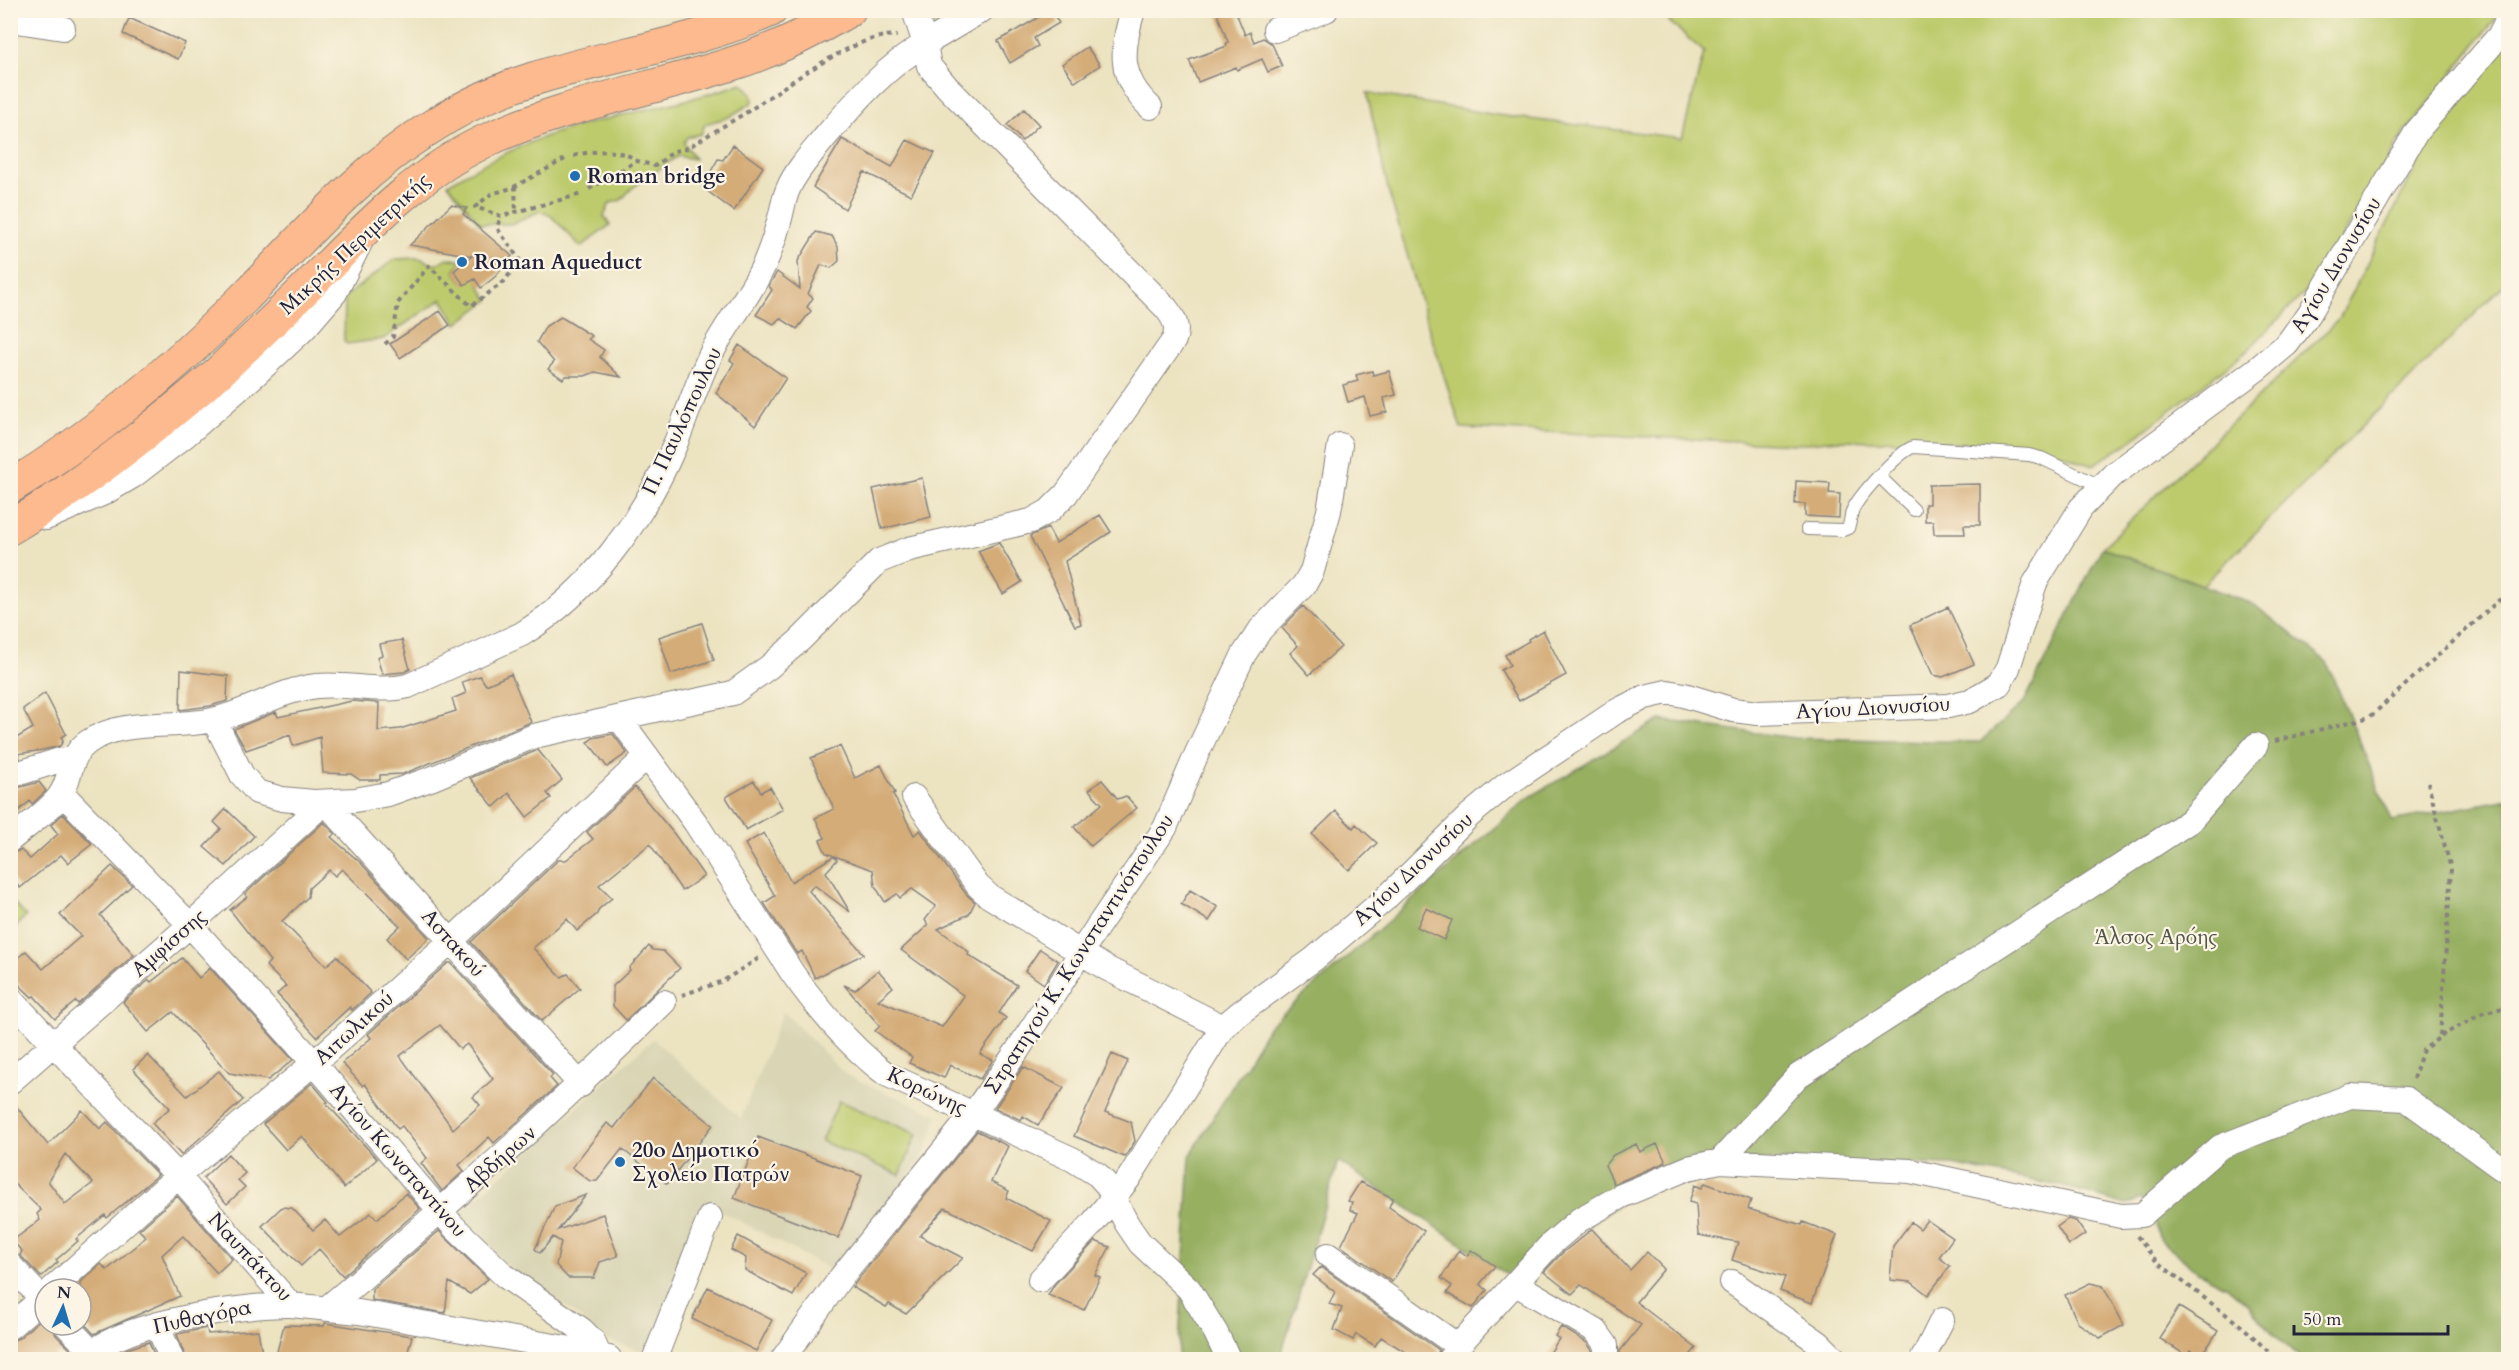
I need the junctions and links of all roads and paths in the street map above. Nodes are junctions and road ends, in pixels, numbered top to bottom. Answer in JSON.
{"nodes":[{"id":1,"x":771,"y":10,"type":"edge"},
{"id":2,"x":849,"y":10,"type":"edge"},
{"id":3,"x":982,"y":10,"type":"edge"},
{"id":4,"x":1133,"y":10,"type":"edge"},
{"id":5,"x":1326,"y":10,"type":"edge"},
{"id":6,"x":916,"y":15,"type":"edge"},
{"id":7,"x":2508,"y":19,"type":"edge"},
{"id":8,"x":10,"y":20,"type":"edge"},
{"id":9,"x":63,"y":27,"type":"dead end"},
{"id":10,"x":1275,"y":30,"type":"dead end"},
{"id":11,"x":883,"y":36,"type":"dead end"},
{"id":12,"x":925,"y":44,"type":"junction"},
{"id":13,"x":1150,"y":107,"type":"dead end"},
{"id":14,"x":574,"y":156,"type":"dead end"},
{"id":15,"x":566,"y":159,"type":"dead end"},
{"id":16,"x":638,"y":161,"type":"junction"},
{"id":17,"x":515,"y":186,"type":"junction"},
{"id":18,"x":589,"y":189,"type":"dead end"},
{"id":19,"x":582,"y":194,"type":"dead end"},
{"id":20,"x":516,"y":212,"type":"junction"},
{"id":21,"x":501,"y":216,"type":"junction"},
{"id":22,"x":385,"y":344,"type":"dead end"},
{"id":23,"x":1341,"y":445,"type":"dead end"},
{"id":24,"x":1879,"y":476,"type":"junction"},
{"id":25,"x":2100,"y":486,"type":"junction"},
{"id":26,"x":10,"y":487,"type":"edge"},
{"id":27,"x":1914,"y":510,"type":"dead end"},
{"id":28,"x":1807,"y":529,"type":"dead end"},
{"id":29,"x":10,"y":530,"type":"edge"},
{"id":30,"x":2508,"y":592,"type":"edge"},
{"id":31,"x":619,"y":718,"type":"junction"},
{"id":32,"x":214,"y":720,"type":"junction"},
{"id":33,"x":2256,"y":745,"type":"joint"},
{"id":34,"x":647,"y":756,"type":"junction"},
{"id":35,"x":74,"y":758,"type":"junction"},
{"id":36,"x":10,"y":776,"type":"edge"},
{"id":37,"x":2428,"y":783,"type":"dead end"},
{"id":38,"x":62,"y":792,"type":"junction"},
{"id":39,"x":914,"y":796,"type":"dead end"},
{"id":40,"x":325,"y":802,"type":"junction"},
{"id":41,"x":10,"y":840,"type":"edge"},
{"id":42,"x":190,"y":925,"type":"junction"},
{"id":43,"x":451,"y":941,"type":"junction"},
{"id":44,"x":775,"y":948,"type":"junction"},
{"id":45,"x":1080,"y":953,"type":"junction"},
{"id":46,"x":10,"y":998,"type":"edge"},
{"id":47,"x":664,"y":1002,"type":"joint"},
{"id":48,"x":2508,"y":1007,"type":"edge"},
{"id":49,"x":1223,"y":1027,"type":"junction"},
{"id":50,"x":2440,"y":1037,"type":"junction"},
{"id":51,"x":53,"y":1044,"type":"junction"},
{"id":52,"x":315,"y":1064,"type":"junction"},
{"id":53,"x":10,"y":1082,"type":"edge"},
{"id":54,"x":581,"y":1084,"type":"junction"},
{"id":55,"x":2406,"y":1099,"type":"junction"},
{"id":56,"x":974,"y":1113,"type":"junction"},
{"id":57,"x":1720,"y":1161,"type":"junction"},
{"id":58,"x":2508,"y":1173,"type":"edge"},
{"id":59,"x":178,"y":1176,"type":"junction"},
{"id":60,"x":1114,"y":1198,"type":"junction"},
{"id":61,"x":441,"y":1213,"type":"junction"},
{"id":62,"x":2121,"y":1216,"type":"junction"},
{"id":63,"x":710,"y":1217,"type":"dead end"},
{"id":64,"x":1328,"y":1255,"type":"dead end"},
{"id":65,"x":10,"y":1265,"type":"edge"},
{"id":66,"x":67,"y":1277,"type":"edge"},
{"id":67,"x":1040,"y":1280,"type":"dead end"},
{"id":68,"x":1732,"y":1282,"type":"dead end"},
{"id":69,"x":1516,"y":1284,"type":"junction"},
{"id":70,"x":33,"y":1285,"type":"edge"},
{"id":71,"x":291,"y":1305,"type":"junction"},
{"id":72,"x":33,"y":1307,"type":"edge"},
{"id":73,"x":327,"y":1308,"type":"junction"},
{"id":74,"x":1942,"y":1320,"type":"dead end"},
{"id":75,"x":157,"y":1324,"type":"junction"},
{"id":76,"x":10,"y":1327,"type":"edge"},
{"id":77,"x":75,"y":1337,"type":"edge"},
{"id":78,"x":1454,"y":1353,"type":"edge"},
{"id":79,"x":88,"y":1355,"type":"edge"},
{"id":80,"x":606,"y":1357,"type":"edge"},
{"id":81,"x":172,"y":1359,"type":"edge"},
{"id":82,"x":654,"y":1359,"type":"edge"},
{"id":83,"x":782,"y":1359,"type":"edge"},
{"id":84,"x":1229,"y":1359,"type":"edge"},
{"id":85,"x":1606,"y":1359,"type":"edge"},
{"id":86,"x":1836,"y":1359,"type":"edge"},
{"id":87,"x":1922,"y":1359,"type":"edge"},
{"id":88,"x":2277,"y":1359,"type":"edge"}],
"edges":[{"from":1,"to":26,"type":"main road","name":"Μικρής Περιμετρικής"},
{"from":2,"to":29,"type":"main road","name":"Μικρής Περιμετρικής"},
{"from":3,"to":12,"type":"street","name":"Π. Παυλόπουλου"},
{"from":4,"to":13,"type":"street"},
{"from":5,"to":10,"type":"street"},
{"from":6,"to":12,"type":"street"},
{"from":7,"to":25,"type":"street","name":"Αγίου Διονυσίου"},
{"from":8,"to":9,"type":"street"},
{"from":11,"to":16,"type":"path"},
{"from":12,"to":31,"type":"street"},
{"from":12,"to":32,"type":"street","name":"Π. Παυλόπουλου"},
{"from":14,"to":16,"type":"path"},
{"from":15,"to":17,"type":"path"},
{"from":16,"to":18,"type":"path"},
{"from":17,"to":20,"type":"path"},
{"from":17,"to":21,"type":"path"},
{"from":19,"to":20,"type":"path"},
{"from":20,"to":21,"type":"path"},
{"from":21,"to":22,"type":"path"},
{"from":23,"to":45,"type":"street","name":"Στρατηγού Κ. Κωνσταντινόπουλου"},
{"from":24,"to":25,"type":"lane"},
{"from":24,"to":27,"type":"lane"},
{"from":24,"to":28,"type":"lane"},
{"from":25,"to":49,"type":"street","name":"Αγίου Διονυσίου"},
{"from":30,"to":33,"type":"path"},
{"from":31,"to":34,"type":"street","name":"Κορώνης"},
{"from":31,"to":40,"type":"street"},
{"from":32,"to":35,"type":"street","name":"Π. Παυλόπουλου"},
{"from":32,"to":40,"type":"street"},
{"from":33,"to":57,"type":"street"},
{"from":34,"to":43,"type":"street","name":"Αιτωλικού"},
{"from":34,"to":44,"type":"street","name":"Κορώνης"},
{"from":35,"to":36,"type":"street"},
{"from":35,"to":38,"type":"street","name":"Π. Παυλόπουλου"},
{"from":37,"to":50,"type":"path"},
{"from":38,"to":41,"type":"street","name":"Π. Παυλόπουλου"},
{"from":38,"to":42,"type":"street","name":"Αγίου Κωνσταντίνου"},
{"from":39,"to":45,"type":"street"},
{"from":40,"to":42,"type":"street","name":"Αμφίσσης"},
{"from":40,"to":43,"type":"street","name":"Αστακού"},
{"from":42,"to":51,"type":"street","name":"Αμφίσσης"},
{"from":42,"to":52,"type":"street","name":"Αγίου Κωνσταντίνου"},
{"from":43,"to":52,"type":"street","name":"Αιτωλικού"},
{"from":43,"to":54,"type":"street","name":"Αστακού"},
{"from":44,"to":47,"type":"path"},
{"from":44,"to":56,"type":"street","name":"Κορώνης"},
{"from":45,"to":49,"type":"street"},
{"from":45,"to":56,"type":"street","name":"Στρατηγού Κ. Κωνσταντινόπουλου"},
{"from":46,"to":51,"type":"street","name":"Ναυπάκτου"},
{"from":47,"to":54,"type":"street","name":"Αβδήρων"},
{"from":48,"to":50,"type":"path"},
{"from":49,"to":60,"type":"street","name":"Αγίου Διονυσίου"},
{"from":50,"to":55,"type":"path"},
{"from":51,"to":53,"type":"street","name":"Αμφίσσης"},
{"from":51,"to":59,"type":"street","name":"Ναυπάκτου"},
{"from":52,"to":59,"type":"street","name":"Αιτωλικού"},
{"from":52,"to":61,"type":"street","name":"Αγίου Κωνσταντίνου"},
{"from":54,"to":61,"type":"street","name":"Αβδήρων"},
{"from":55,"to":58,"type":"street"},
{"from":55,"to":62,"type":"street"},
{"from":56,"to":60,"type":"street","name":"Κορώνης"},
{"from":56,"to":83,"type":"street","name":"Στρατηγού Κ. Κωνσταντινόπουλου"},
{"from":57,"to":62,"type":"street"},
{"from":57,"to":69,"type":"street"},
{"from":59,"to":66,"type":"street","name":"Αιτωλικού"},
{"from":59,"to":71,"type":"street","name":"Ναυπάκτου"},
{"from":60,"to":67,"type":"street","name":"Αγίου Διονυσίου"},
{"from":60,"to":84,"type":"street","name":"Κορώνης"},
{"from":61,"to":73,"type":"street","name":"Αβδήρων"},
{"from":61,"to":80,"type":"street","name":"Αγίου Κωνσταντίνου"},
{"from":62,"to":88,"type":"path"},
{"from":63,"to":82,"type":"street"},
{"from":64,"to":78,"type":"street"},
{"from":65,"to":70,"type":"street"},
{"from":68,"to":86,"type":"street"},
{"from":69,"to":78,"type":"street"},
{"from":69,"to":85,"type":"street"},
{"from":71,"to":73,"type":"street","name":"Ναυπάκτου"},
{"from":71,"to":75,"type":"street","name":"Πυθαγόρα"},
{"from":72,"to":76,"type":"street","name":"Αιτωλικού"},
{"from":73,"to":80,"type":"street","name":"Ναυπάκτου"},
{"from":74,"to":87,"type":"street"},
{"from":75,"to":79,"type":"street","name":"Πυθαγόρα"},
{"from":75,"to":81,"type":"street"},
{"from":77,"to":79,"type":"street"}]}
